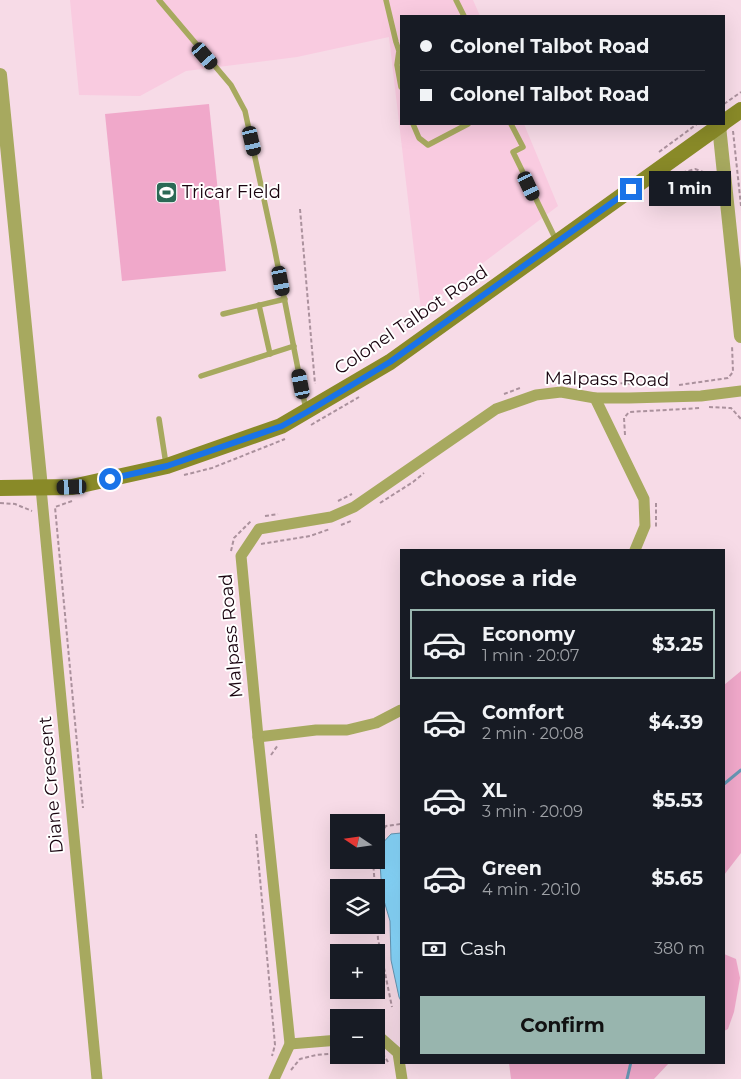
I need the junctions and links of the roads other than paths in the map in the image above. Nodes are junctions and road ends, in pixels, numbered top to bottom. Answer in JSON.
{"nodes":[{"id":1,"x":158,"y":0,"type":"edge"},
{"id":2,"x":386,"y":0,"type":"edge"},
{"id":3,"x":456,"y":0,"type":"edge"},
{"id":4,"x":464,"y":15,"type":"edge"},
{"id":5,"x":400,"y":51,"type":"edge"},
{"id":6,"x":400,"y":51,"type":"edge"},
{"id":7,"x":0,"y":75,"type":"edge"},
{"id":8,"x":400,"y":82,"type":"edge"},
{"id":9,"x":741,"y":110,"type":"edge"},
{"id":10,"x":413,"y":125,"type":"edge"},
{"id":11,"x":466,"y":125,"type":"edge"},
{"id":12,"x":512,"y":125,"type":"edge"},
{"id":13,"x":725,"y":125,"type":"edge"},
{"id":14,"x":557,"y":242,"type":"junction"},
{"id":15,"x":737,"y":261,"type":"edge"},
{"id":16,"x":285,"y":298,"type":"junction"},
{"id":17,"x":259,"y":305,"type":"junction"},
{"id":18,"x":222,"y":314,"type":"dead end"},
{"id":19,"x":736,"y":339,"type":"edge"},
{"id":20,"x":294,"y":346,"type":"junction"},
{"id":21,"x":270,"y":354,"type":"junction"},
{"id":22,"x":201,"y":376,"type":"dead end"},
{"id":23,"x":741,"y":391,"type":"edge"},
{"id":24,"x":596,"y":398,"type":"junction"},
{"id":25,"x":307,"y":412,"type":"junction"},
{"id":26,"x":159,"y":419,"type":"dead end"},
{"id":27,"x":167,"y":466,"type":"junction"},
{"id":28,"x":0,"y":488,"type":"edge"},
{"id":29,"x":41,"y":488,"type":"junction"},
{"id":30,"x":635,"y":549,"type":"edge"},
{"id":31,"x":400,"y":711,"type":"edge"},
{"id":32,"x":258,"y":737,"type":"junction"},
{"id":33,"x":330,"y":1041,"type":"edge"},
{"id":34,"x":385,"y":1042,"type":"edge"},
{"id":35,"x":290,"y":1044,"type":"junction"},
{"id":36,"x":97,"y":1079,"type":"edge"},
{"id":37,"x":274,"y":1079,"type":"edge"},
{"id":38,"x":402,"y":1079,"type":"edge"}],
"edges":[{"from":1,"to":16,"type":"lane"},
{"from":2,"to":6,"type":"lane"},
{"from":3,"to":4,"type":"lane"},
{"from":5,"to":8,"type":"lane"},
{"from":7,"to":29,"type":"street"},
{"from":9,"to":13,"type":"main road","name":"Colonel Talbot Road"},
{"from":10,"to":11,"type":"lane"},
{"from":12,"to":14,"type":"lane"},
{"from":13,"to":14,"type":"main road","name":"Colonel Talbot Road"},
{"from":13,"to":15,"type":"street"},
{"from":14,"to":25,"type":"main road","name":"Colonel Talbot Road"},
{"from":15,"to":19,"type":"street"},
{"from":16,"to":17,"type":"lane"},
{"from":16,"to":20,"type":"lane"},
{"from":17,"to":18,"type":"lane"},
{"from":17,"to":21,"type":"lane"},
{"from":20,"to":21,"type":"lane"},
{"from":20,"to":25,"type":"lane"},
{"from":21,"to":22,"type":"lane"},
{"from":23,"to":24,"type":"street","name":"Malpass Road"},
{"from":24,"to":30,"type":"street"},
{"from":24,"to":32,"type":"street","name":"Malpass Road"},
{"from":25,"to":27,"type":"main road","name":"Colonel Talbot Road"},
{"from":26,"to":27,"type":"lane"},
{"from":27,"to":29,"type":"main road","name":"Colonel Talbot Road"},
{"from":28,"to":29,"type":"main road","name":"Colonel Talbot Road"},
{"from":29,"to":36,"type":"street","name":"Diane Crescent"},
{"from":31,"to":32,"type":"street"},
{"from":32,"to":35,"type":"street","name":"Malpass Road"},
{"from":33,"to":35,"type":"street"},
{"from":34,"to":38,"type":"street"},
{"from":35,"to":37,"type":"street"}]}
